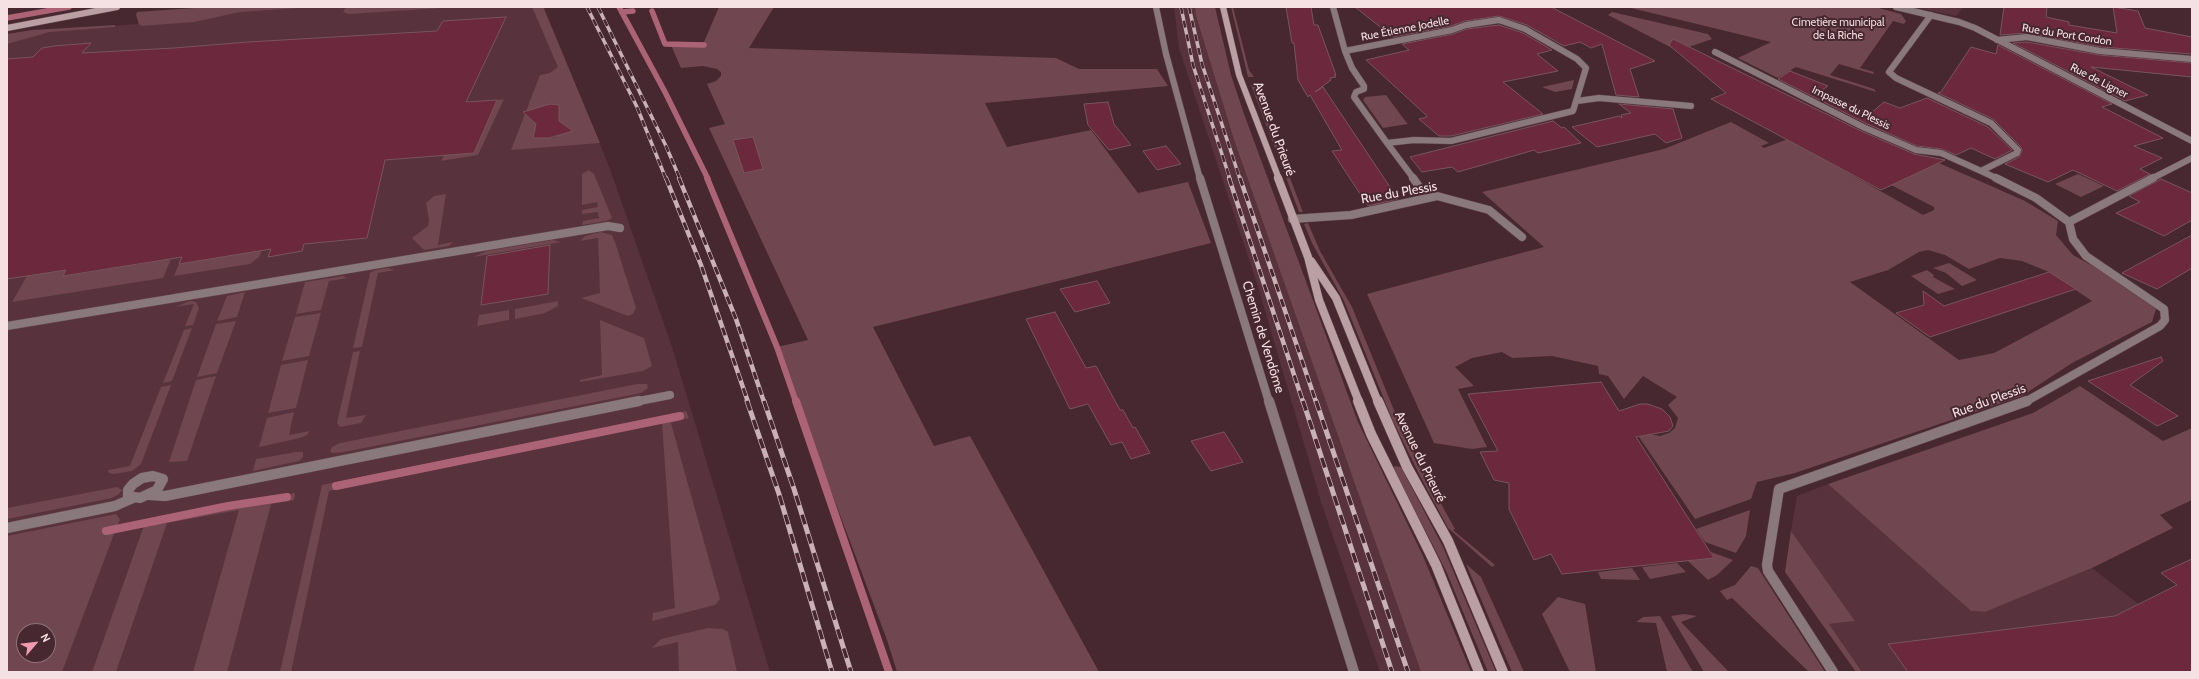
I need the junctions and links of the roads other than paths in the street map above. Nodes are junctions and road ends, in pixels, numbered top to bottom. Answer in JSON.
{"nodes":[{"id":1,"x":117,"y":7,"type":"edge"},
{"id":2,"x":1156,"y":7,"type":"edge"},
{"id":3,"x":1223,"y":7,"type":"edge"},
{"id":4,"x":1333,"y":7,"type":"edge"},
{"id":5,"x":1896,"y":7,"type":"edge"},
{"id":6,"x":1931,"y":15,"type":"junction"},
{"id":7,"x":7,"y":28,"type":"edge"},
{"id":8,"x":1997,"y":40,"type":"junction"},
{"id":9,"x":1346,"y":51,"type":"junction"},
{"id":10,"x":1716,"y":52,"type":"dead end"},
{"id":11,"x":2192,"y":59,"type":"edge"},
{"id":12,"x":1577,"y":101,"type":"junction"},
{"id":13,"x":1691,"y":106,"type":"dead end"},
{"id":14,"x":2192,"y":141,"type":"edge"},
{"id":15,"x":1387,"y":143,"type":"junction"},
{"id":16,"x":2192,"y":158,"type":"edge"},
{"id":17,"x":1981,"y":171,"type":"junction"},
{"id":18,"x":1418,"y":185,"type":"dead end"},
{"id":19,"x":1292,"y":219,"type":"junction"},
{"id":20,"x":2069,"y":222,"type":"junction"},
{"id":21,"x":620,"y":228,"type":"dead end"},
{"id":22,"x":1522,"y":237,"type":"dead end"},
{"id":23,"x":1308,"y":257,"type":"junction"},
{"id":24,"x":7,"y":326,"type":"edge"},
{"id":25,"x":670,"y":395,"type":"dead end"},
{"id":26,"x":149,"y":495,"type":"junction"},
{"id":27,"x":133,"y":498,"type":"junction"},
{"id":28,"x":7,"y":528,"type":"edge"},
{"id":29,"x":1354,"y":672,"type":"edge"},
{"id":30,"x":1479,"y":672,"type":"edge"},
{"id":31,"x":1503,"y":672,"type":"edge"},
{"id":32,"x":1834,"y":672,"type":"edge"}],
"edges":[{"from":1,"to":7,"type":"street"},
{"from":2,"to":29,"type":"street","name":"Chemin de Vendôme"},
{"from":3,"to":19,"type":"street","name":"Avenue du Prieuré"},
{"from":4,"to":9,"type":"street","name":"Rue Étienne Jodelle"},
{"from":5,"to":6,"type":"street"},
{"from":6,"to":8,"type":"street"},
{"from":6,"to":17,"type":"street"},
{"from":8,"to":11,"type":"street","name":"Rue du Port Cordon"},
{"from":8,"to":14,"type":"street","name":"Rue de Ligner"},
{"from":9,"to":12,"type":"street","name":"Rue Étienne Jodelle"},
{"from":9,"to":15,"type":"street","name":"Rue Étienne Jodelle"},
{"from":10,"to":17,"type":"street","name":"Impasse du Plessis"},
{"from":12,"to":13,"type":"street"},
{"from":12,"to":15,"type":"street"},
{"from":15,"to":18,"type":"street","name":"Rue Étienne Jodelle"},
{"from":16,"to":20,"type":"street"},
{"from":17,"to":20,"type":"street","name":"Impasse du Plessis"},
{"from":19,"to":22,"type":"street","name":"Rue du Plessis"},
{"from":19,"to":23,"type":"street","name":"Avenue du Prieuré"},
{"from":20,"to":32,"type":"street","name":"Rue du Plessis"},
{"from":21,"to":24,"type":"street"},
{"from":23,"to":30,"type":"street","name":"Avenue du Prieuré"},
{"from":23,"to":31,"type":"street","name":"Avenue du Prieuré"},
{"from":25,"to":26,"type":"street"},
{"from":26,"to":27,"type":"street"},
{"from":26,"to":27,"type":"street"},
{"from":27,"to":28,"type":"street"}]}
